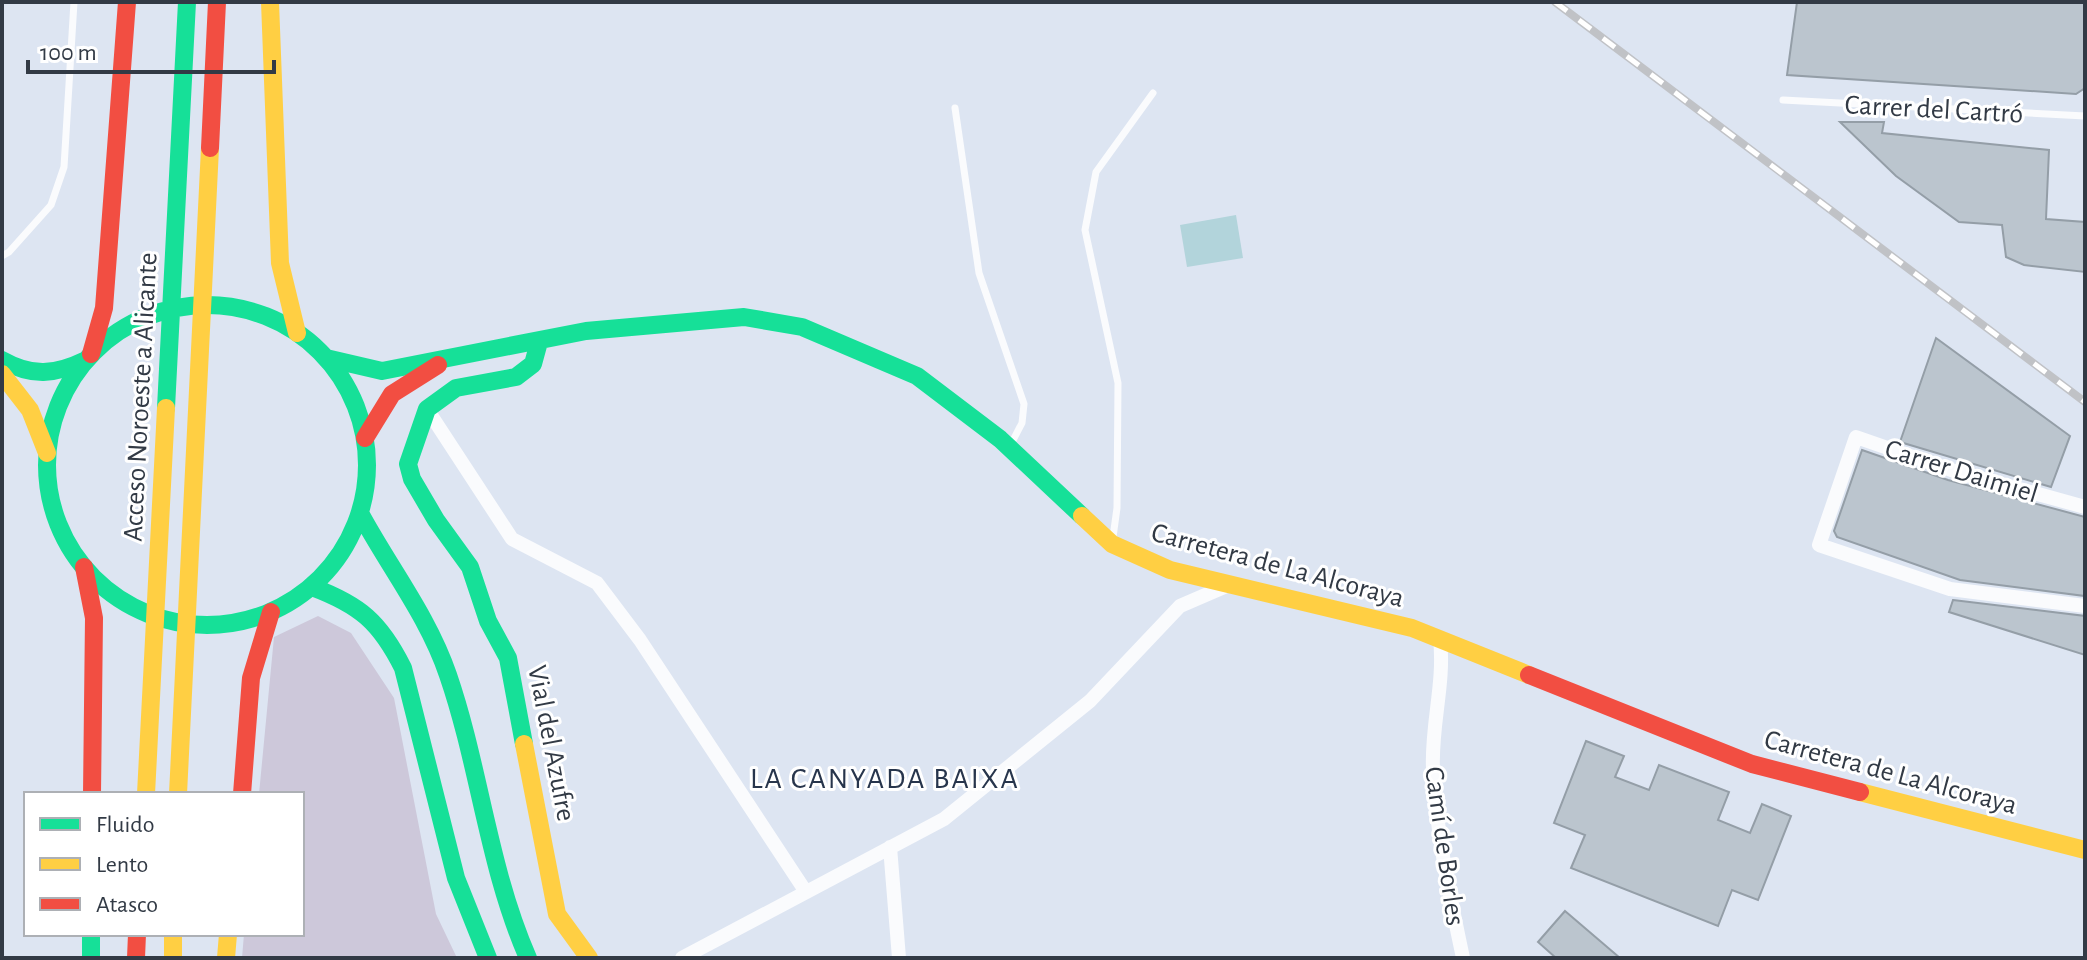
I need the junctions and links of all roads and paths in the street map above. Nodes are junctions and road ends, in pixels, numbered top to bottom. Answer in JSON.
{"nodes":[{"id":1,"x":74,"y":2,"type":"edge"},
{"id":2,"x":127,"y":2,"type":"edge"},
{"id":3,"x":187,"y":2,"type":"edge"},
{"id":4,"x":217,"y":2,"type":"edge"},
{"id":5,"x":270,"y":2,"type":"edge"},
{"id":6,"x":1153,"y":93,"type":"dead end"},
{"id":7,"x":1783,"y":100,"type":"dead end"},
{"id":8,"x":955,"y":108,"type":"dead end"},
{"id":9,"x":2085,"y":116,"type":"edge"},
{"id":10,"x":2,"y":256,"type":"edge"},
{"id":11,"x":297,"y":333,"type":"junction"},
{"id":12,"x":539,"y":342,"type":"junction"},
{"id":13,"x":452,"y":357,"type":"junction"},
{"id":14,"x":89,"y":358,"type":"junction"},
{"id":15,"x":326,"y":358,"type":"junction"},
{"id":16,"x":2,"y":360,"type":"edge"},
{"id":17,"x":2,"y":374,"type":"edge"},
{"id":18,"x":427,"y":409,"type":"junction"},
{"id":19,"x":365,"y":438,"type":"junction"},
{"id":20,"x":1009,"y":447,"type":"junction"},
{"id":21,"x":47,"y":453,"type":"junction"},
{"id":22,"x":2085,"y":507,"type":"edge"},
{"id":23,"x":360,"y":513,"type":"junction"},
{"id":24,"x":1112,"y":544,"type":"junction"},
{"id":25,"x":84,"y":567,"type":"junction"},
{"id":26,"x":1231,"y":584,"type":"junction"},
{"id":27,"x":312,"y":587,"type":"junction"},
{"id":28,"x":2085,"y":606,"type":"edge"},
{"id":29,"x":271,"y":612,"type":"junction"},
{"id":30,"x":1440,"y":639,"type":"junction"},
{"id":31,"x":92,"y":792,"type":"edge"},
{"id":32,"x":146,"y":792,"type":"edge"},
{"id":33,"x":178,"y":792,"type":"edge"},
{"id":34,"x":242,"y":792,"type":"edge"},
{"id":35,"x":890,"y":847,"type":"junction"},
{"id":36,"x":2085,"y":850,"type":"edge"},
{"id":37,"x":806,"y":892,"type":"junction"},
{"id":38,"x":91,"y":936,"type":"edge"},
{"id":39,"x":137,"y":936,"type":"edge"},
{"id":40,"x":173,"y":936,"type":"edge"},
{"id":41,"x":228,"y":936,"type":"edge"},
{"id":42,"x":91,"y":958,"type":"edge"},
{"id":43,"x":136,"y":958,"type":"edge"},
{"id":44,"x":173,"y":958,"type":"edge"},
{"id":45,"x":226,"y":958,"type":"edge"},
{"id":46,"x":488,"y":958,"type":"edge"},
{"id":47,"x":528,"y":958,"type":"edge"},
{"id":48,"x":589,"y":958,"type":"edge"},
{"id":49,"x":682,"y":958,"type":"edge"},
{"id":50,"x":899,"y":958,"type":"edge"},
{"id":51,"x":1463,"y":958,"type":"edge"}],
"edges":[{"from":1,"to":10,"type":"lane"},
{"from":2,"to":14,"type":"main road"},
{"from":3,"to":32,"type":"main road","name":"Acceso Noroeste a Alicante"},
{"from":4,"to":33,"type":"main road","name":"Acceso Noroeste a Alicante"},
{"from":5,"to":11,"type":"main road"},
{"from":6,"to":24,"type":"lane"},
{"from":7,"to":9,"type":"lane","name":"Carrer del Cartró"},
{"from":8,"to":20,"type":"lane"},
{"from":11,"to":14,"type":"main road"},
{"from":11,"to":15,"type":"main road"},
{"from":12,"to":13,"type":"main road","name":"Carretera de La Alcoraya"},
{"from":12,"to":18,"type":"main road"},
{"from":12,"to":20,"type":"main road","name":"Carretera de La Alcoraya"},
{"from":13,"to":15,"type":"main road","name":"Carretera de La Alcoraya"},
{"from":13,"to":19,"type":"main road"},
{"from":14,"to":16,"type":"main road"},
{"from":14,"to":21,"type":"main road"},
{"from":15,"to":19,"type":"main road"},
{"from":17,"to":21,"type":"main road"},
{"from":18,"to":37,"type":"street"},
{"from":18,"to":48,"type":"main road","name":"Vial del Azufre"},
{"from":19,"to":23,"type":"main road"},
{"from":20,"to":24,"type":"main road","name":"Carretera de La Alcoraya"},
{"from":21,"to":25,"type":"main road"},
{"from":22,"to":28,"type":"street","name":"Carrer Daimiel"},
{"from":23,"to":27,"type":"main road"},
{"from":23,"to":47,"type":"main road"},
{"from":24,"to":26,"type":"main road","name":"Carretera de La Alcoraya"},
{"from":25,"to":29,"type":"main road"},
{"from":25,"to":31,"type":"main road"},
{"from":26,"to":30,"type":"main road","name":"Carretera de La Alcoraya"},
{"from":26,"to":35,"type":"street"},
{"from":27,"to":29,"type":"main road"},
{"from":27,"to":46,"type":"main road"},
{"from":29,"to":34,"type":"main road"},
{"from":30,"to":36,"type":"main road","name":"Carretera de La Alcoraya"},
{"from":30,"to":51,"type":"street","name":"Camí de Borles"},
{"from":35,"to":37,"type":"street"},
{"from":35,"to":50,"type":"street"},
{"from":37,"to":49,"type":"street"},
{"from":38,"to":42,"type":"main road"},
{"from":39,"to":43,"type":"main road"},
{"from":40,"to":44,"type":"main road"},
{"from":41,"to":45,"type":"main road"}]}
